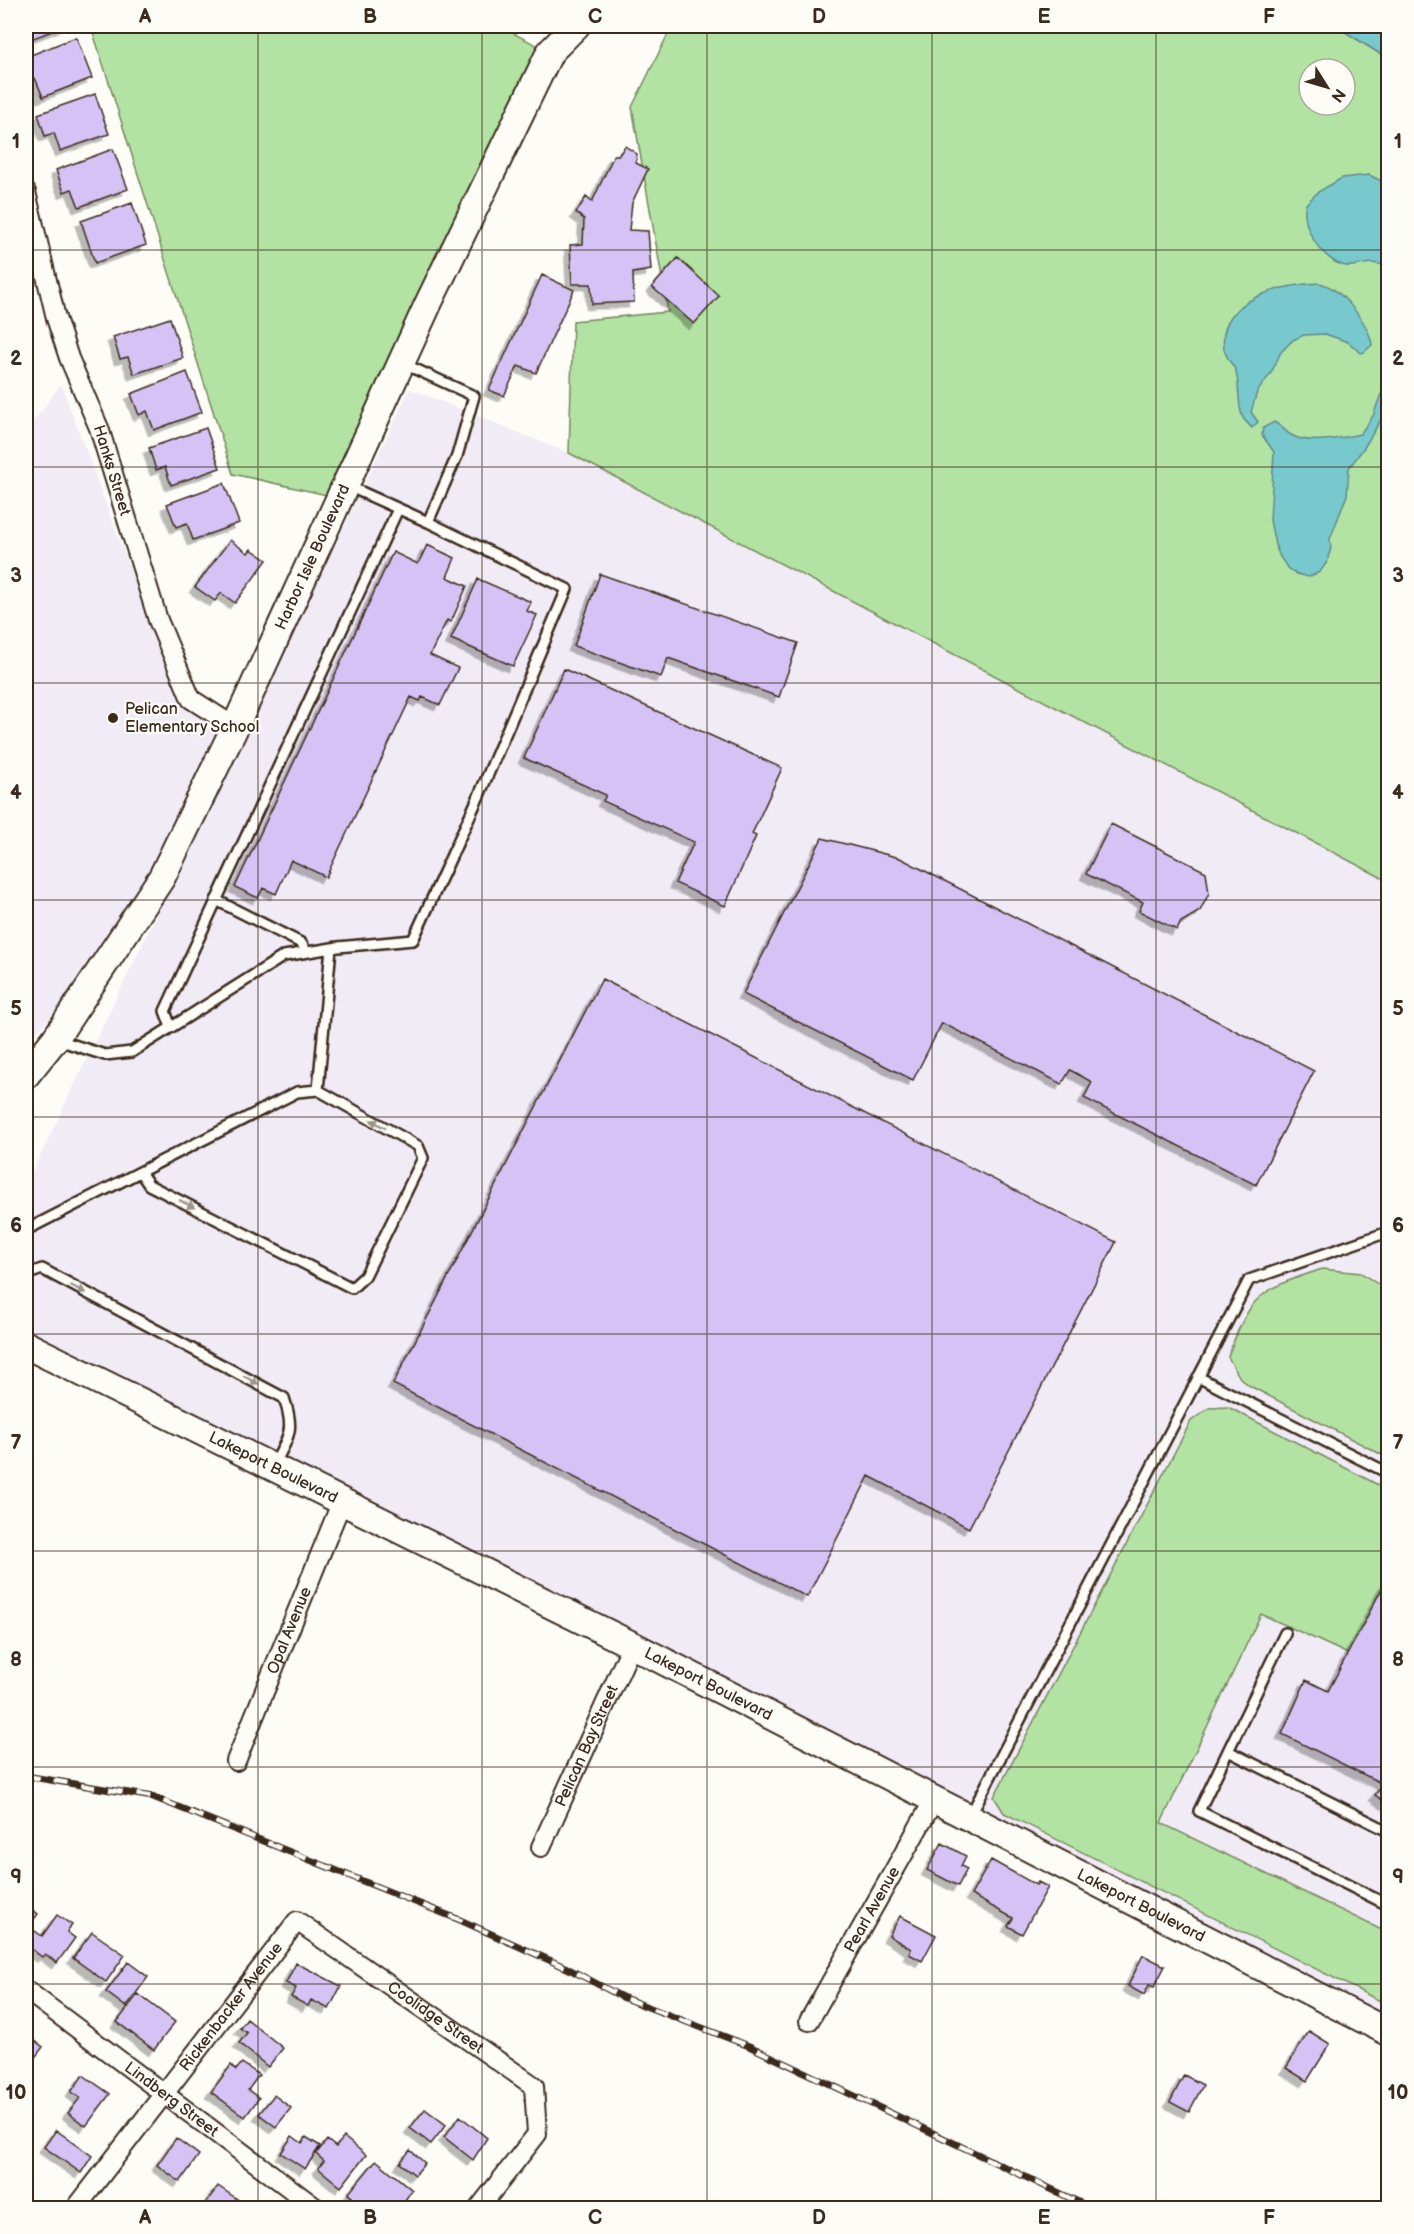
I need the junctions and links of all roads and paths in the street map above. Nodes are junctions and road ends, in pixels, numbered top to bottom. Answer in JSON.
{"nodes":[{"id":1,"x":576,"y":26,"type":"edge"},
{"id":2,"x":26,"y":192,"type":"edge"},
{"id":3,"x":401,"y":363,"type":"junction"},
{"id":4,"x":345,"y":485,"type":"junction"},
{"id":5,"x":398,"y":508,"type":"junction"},
{"id":6,"x":428,"y":522,"type":"junction"},
{"id":7,"x":235,"y":727,"type":"junction"},
{"id":8,"x":216,"y":900,"type":"junction"},
{"id":9,"x":331,"y":948,"type":"junction"},
{"id":10,"x":307,"y":952,"type":"junction"},
{"id":11,"x":171,"y":1027,"type":"junction"},
{"id":12,"x":55,"y":1039,"type":"junction"},
{"id":13,"x":26,"y":1075,"type":"edge"},
{"id":14,"x":318,"y":1090,"type":"junction"},
{"id":15,"x":140,"y":1172,"type":"junction"},
{"id":16,"x":26,"y":1230,"type":"edge"},
{"id":17,"x":1389,"y":1232,"type":"edge"},
{"id":18,"x":26,"y":1275,"type":"edge"},
{"id":19,"x":26,"y":1345,"type":"edge"},
{"id":20,"x":1198,"y":1377,"type":"junction"},
{"id":21,"x":272,"y":1467,"type":"junction"},
{"id":22,"x":1389,"y":1473,"type":"edge"},
{"id":23,"x":342,"y":1501,"type":"junction"},
{"id":24,"x":1285,"y":1633,"type":"dead end"},
{"id":25,"x":632,"y":1645,"type":"junction"},
{"id":26,"x":1228,"y":1750,"type":"junction"},
{"id":27,"x":236,"y":1761,"type":"dead end"},
{"id":28,"x":934,"y":1800,"type":"junction"},
{"id":29,"x":969,"y":1818,"type":"junction"},
{"id":30,"x":1389,"y":1831,"type":"edge"},
{"id":31,"x":542,"y":1847,"type":"dead end"},
{"id":32,"x":1389,"y":1905,"type":"edge"},
{"id":33,"x":297,"y":1921,"type":"joint"},
{"id":34,"x":26,"y":1990,"type":"edge"},
{"id":35,"x":809,"y":2021,"type":"dead end"},
{"id":36,"x":1389,"y":2032,"type":"edge"},
{"id":37,"x":164,"y":2093,"type":"junction"},
{"id":38,"x":76,"y":2208,"type":"edge"},
{"id":39,"x":316,"y":2208,"type":"edge"},
{"id":40,"x":479,"y":2208,"type":"edge"}],
"edges":[{"from":1,"to":3,"type":"street","name":"Harbor Isle Boulevard"},
{"from":2,"to":7,"type":"street","name":"Hanks Street"},
{"from":3,"to":4,"type":"street","name":"Harbor Isle Boulevard"},
{"from":3,"to":6,"type":"lane"},
{"from":4,"to":5,"type":"lane"},
{"from":4,"to":7,"type":"street","name":"Harbor Isle Boulevard"},
{"from":5,"to":6,"type":"lane"},
{"from":5,"to":8,"type":"lane"},
{"from":6,"to":9,"type":"lane"},
{"from":7,"to":12,"type":"street","name":"Harbor Isle Boulevard"},
{"from":8,"to":10,"type":"lane"},
{"from":8,"to":11,"type":"lane"},
{"from":9,"to":10,"type":"lane"},
{"from":9,"to":14,"type":"lane"},
{"from":10,"to":11,"type":"lane"},
{"from":11,"to":12,"type":"lane"},
{"from":12,"to":13,"type":"street","name":"Harbor Isle Boulevard"},
{"from":14,"to":15,"type":"lane"},
{"from":15,"to":14,"type":"lane","one_way":true},
{"from":15,"to":16,"type":"lane"},
{"from":17,"to":20,"type":"lane"},
{"from":18,"to":21,"type":"lane","one_way":true},
{"from":19,"to":21,"type":"street","name":"Lakeport Boulevard"},
{"from":20,"to":22,"type":"lane"},
{"from":20,"to":29,"type":"lane"},
{"from":21,"to":23,"type":"street","name":"Lakeport Boulevard"},
{"from":23,"to":25,"type":"street","name":"Lakeport Boulevard"},
{"from":23,"to":27,"type":"street","name":"Opal Avenue"},
{"from":24,"to":26,"type":"lane"},
{"from":25,"to":28,"type":"street","name":"Lakeport Boulevard"},
{"from":25,"to":31,"type":"street","name":"Pelican Bay Street"},
{"from":26,"to":30,"type":"lane"},
{"from":26,"to":32,"type":"lane"},
{"from":28,"to":29,"type":"street","name":"Lakeport Boulevard"},
{"from":28,"to":35,"type":"street","name":"Pearl Avenue"},
{"from":29,"to":36,"type":"street","name":"Lakeport Boulevard"},
{"from":33,"to":37,"type":"street","name":"Rickenbacker Avenue"},
{"from":33,"to":40,"type":"street","name":"Coolidge Street"},
{"from":34,"to":37,"type":"street","name":"Lindberg Street"},
{"from":37,"to":38,"type":"street","name":"Rickenbacker Avenue"},
{"from":37,"to":39,"type":"street","name":"Lindberg Street"}]}
